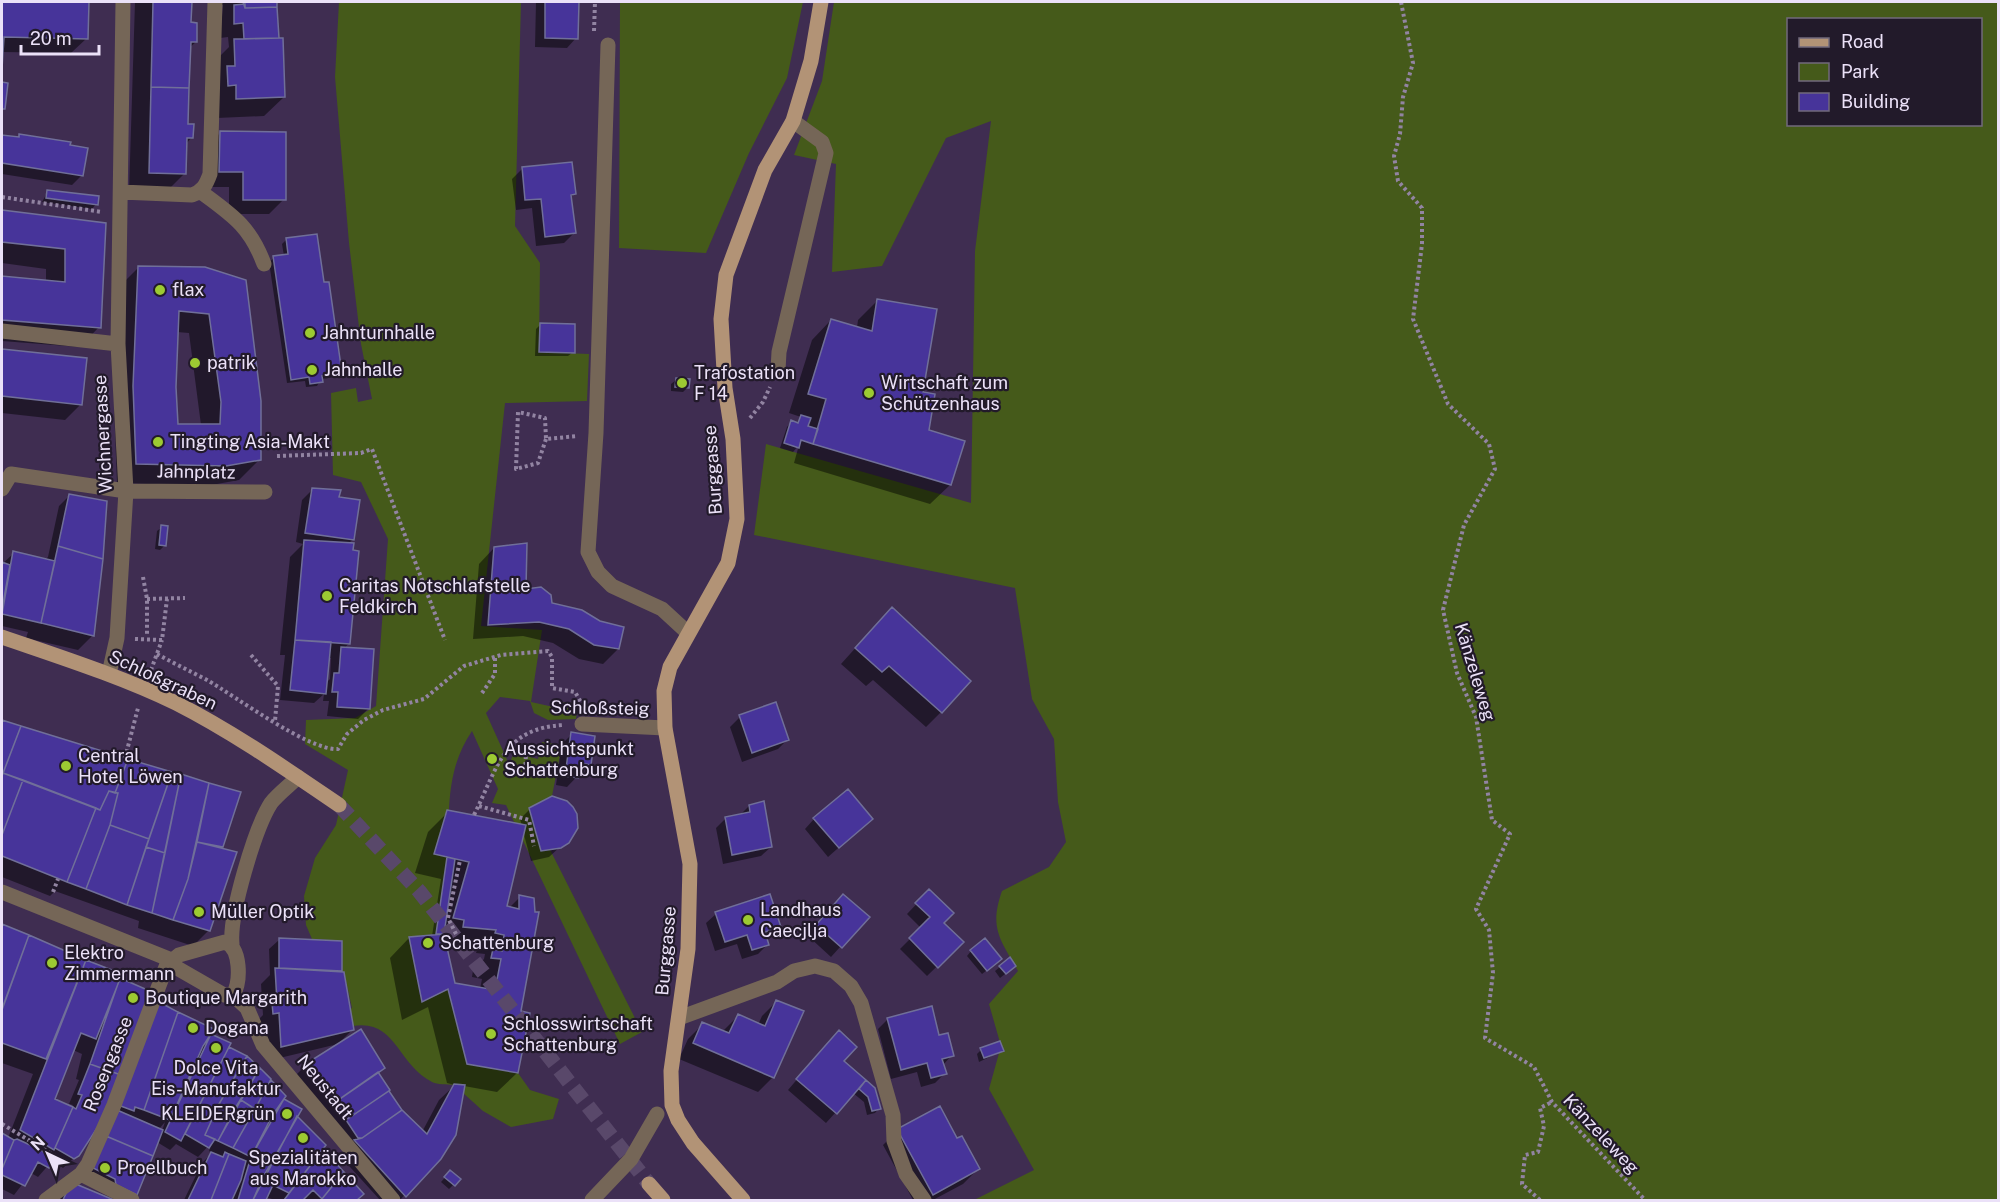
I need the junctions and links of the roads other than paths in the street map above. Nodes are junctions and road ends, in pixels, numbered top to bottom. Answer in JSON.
{"nodes":[{"id":1,"x":123,"y":2,"type":"edge"},
{"id":2,"x":215,"y":2,"type":"edge"},
{"id":3,"x":821,"y":2,"type":"edge"},
{"id":4,"x":608,"y":45,"type":"dead end"},
{"id":5,"x":793,"y":121,"type":"junction"},
{"id":6,"x":121,"y":192,"type":"junction"},
{"id":7,"x":201,"y":192,"type":"junction"},
{"id":8,"x":264,"y":264,"type":"dead end"},
{"id":9,"x":2,"y":331,"type":"edge"},
{"id":10,"x":118,"y":344,"type":"junction"},
{"id":11,"x":778,"y":370,"type":"dead end"},
{"id":12,"x":2,"y":489,"type":"edge"},
{"id":13,"x":126,"y":490,"type":"junction"},
{"id":14,"x":265,"y":492,"type":"dead end"},
{"id":15,"x":687,"y":632,"type":"junction"},
{"id":16,"x":2,"y":637,"type":"edge"},
{"id":17,"x":110,"y":674,"type":"junction"},
{"id":18,"x":582,"y":724,"type":"road end"},
{"id":19,"x":665,"y":728,"type":"junction"},
{"id":20,"x":298,"y":777,"type":"junction"},
{"id":21,"x":339,"y":805,"type":"tunnel mouth"},
{"id":22,"x":2,"y":892,"type":"edge"},
{"id":23,"x":232,"y":944,"type":"junction"},
{"id":24,"x":171,"y":959,"type":"junction"},
{"id":25,"x":233,"y":995,"type":"junction"},
{"id":26,"x":679,"y":1018,"type":"junction"},
{"id":27,"x":657,"y":1114,"type":"dead end"},
{"id":28,"x":81,"y":1174,"type":"junction"},
{"id":29,"x":650,"y":1184,"type":"tunnel mouth"},
{"id":30,"x":46,"y":1200,"type":"edge"},
{"id":31,"x":132,"y":1200,"type":"edge"},
{"id":32,"x":393,"y":1200,"type":"edge"},
{"id":33,"x":592,"y":1200,"type":"edge"},
{"id":34,"x":663,"y":1200,"type":"edge"},
{"id":35,"x":743,"y":1200,"type":"edge"},
{"id":36,"x":924,"y":1200,"type":"edge"}],
"edges":[{"from":1,"to":6,"type":"street","name":"Wichnergasse"},
{"from":2,"to":7,"type":"street"},
{"from":3,"to":5,"type":"main road","name":"Burggasse"},
{"from":4,"to":15,"type":"street"},
{"from":5,"to":11,"type":"street"},
{"from":5,"to":15,"type":"main road","name":"Burggasse"},
{"from":6,"to":7,"type":"street"},
{"from":6,"to":10,"type":"street","name":"Wichnergasse"},
{"from":7,"to":8,"type":"street"},
{"from":9,"to":10,"type":"street"},
{"from":10,"to":13,"type":"street","name":"Wichnergasse"},
{"from":12,"to":13,"type":"street","name":"Jahnplatz"},
{"from":13,"to":14,"type":"street","name":"Jahnplatz"},
{"from":13,"to":17,"type":"street","name":"Wichnergasse"},
{"from":15,"to":19,"type":"main road","name":"Burggasse"},
{"from":16,"to":17,"type":"main road","name":"Schloßgraben"},
{"from":17,"to":20,"type":"main road","name":"Schloßgraben"},
{"from":18,"to":19,"type":"street","name":"Schloßsteig"},
{"from":19,"to":26,"type":"main road","name":"Burggasse"},
{"from":20,"to":21,"type":"main road","name":"Schloßgraben"},
{"from":20,"to":23,"type":"street"},
{"from":22,"to":24,"type":"street"},
{"from":23,"to":24,"type":"street"},
{"from":23,"to":25,"type":"street"},
{"from":24,"to":25,"type":"street"},
{"from":24,"to":28,"type":"street","name":"Rosengasse"},
{"from":25,"to":32,"type":"street","name":"Neustadt"},
{"from":26,"to":35,"type":"main road","name":"Burggasse"},
{"from":26,"to":36,"type":"street","name":"Burggasse"},
{"from":27,"to":33,"type":"street"},
{"from":28,"to":30,"type":"street","name":"Rosengasse"},
{"from":28,"to":31,"type":"street"},
{"from":29,"to":34,"type":"main road"}]}
